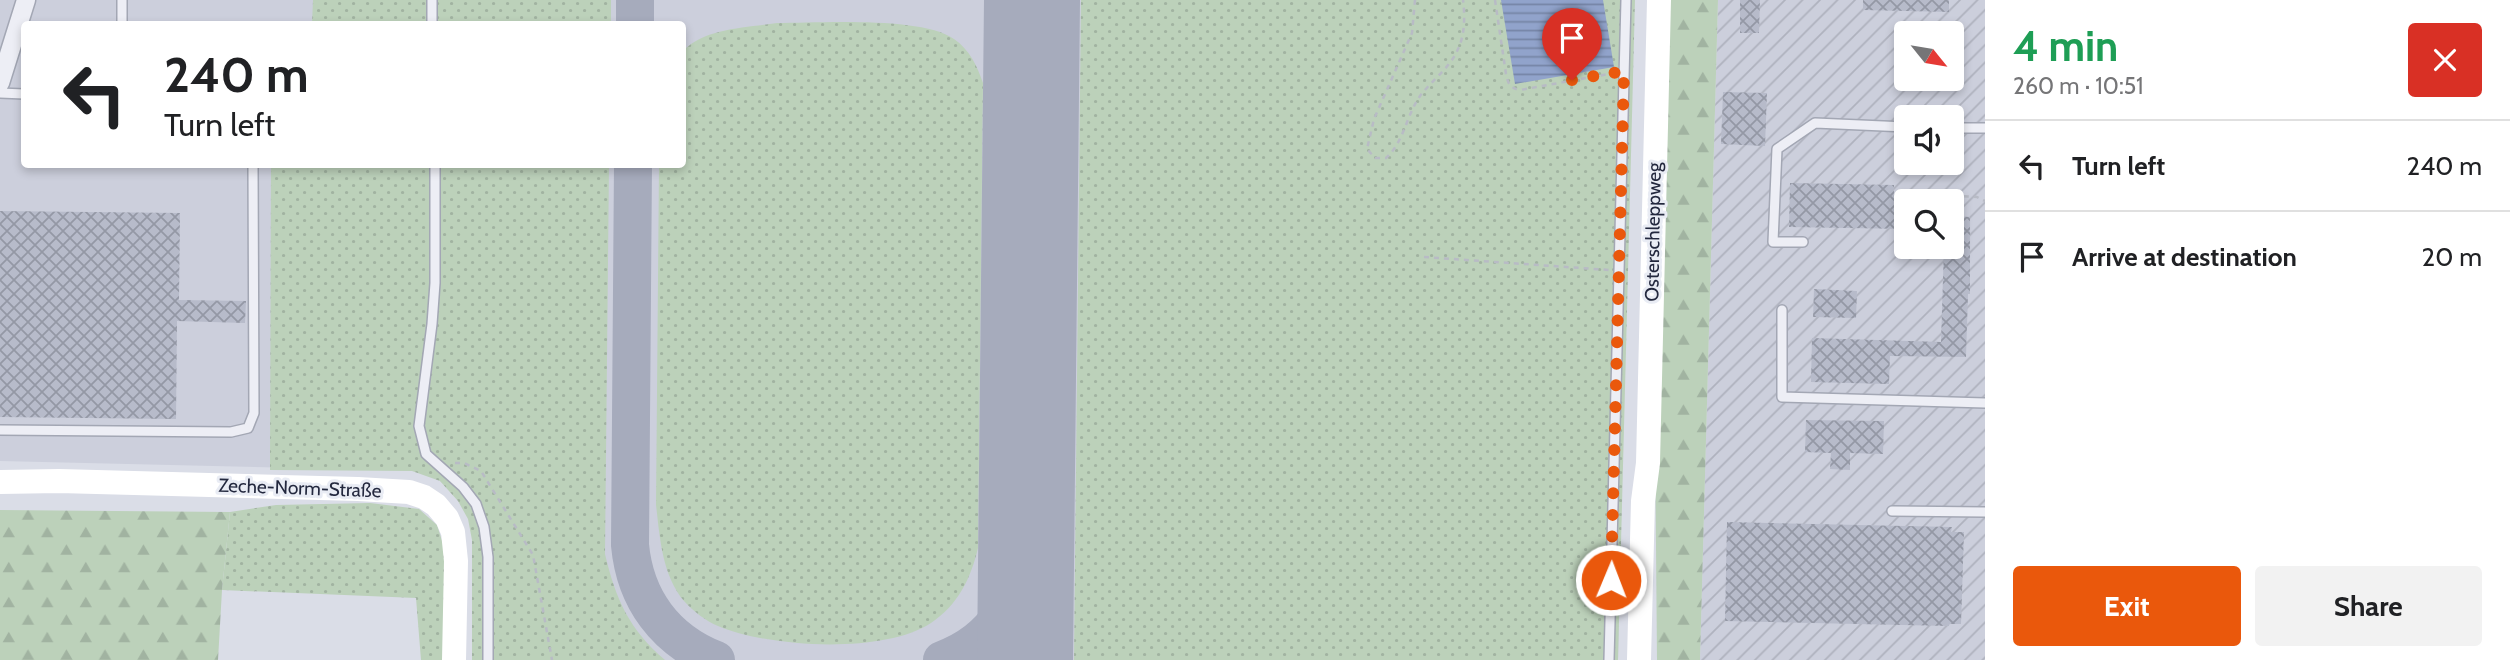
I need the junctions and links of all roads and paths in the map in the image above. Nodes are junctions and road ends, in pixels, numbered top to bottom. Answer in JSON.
{"nodes":[{"id":1,"x":26,"y":0,"type":"edge"},
{"id":2,"x":122,"y":0,"type":"edge"},
{"id":3,"x":432,"y":0,"type":"edge"},
{"id":4,"x":1415,"y":0,"type":"edge"},
{"id":5,"x":1463,"y":0,"type":"edge"},
{"id":6,"x":1495,"y":0,"type":"edge"},
{"id":7,"x":1626,"y":0,"type":"edge"},
{"id":8,"x":1659,"y":0,"type":"edge"},
{"id":9,"x":122,"y":21,"type":"edge"},
{"id":10,"x":432,"y":21,"type":"edge"},
{"id":11,"x":1624,"y":71,"type":"junction"},
{"id":12,"x":0,"y":83,"type":"edge"},
{"id":13,"x":0,"y":93,"type":"edge"},
{"id":14,"x":21,"y":94,"type":"edge"},
{"id":15,"x":1894,"y":126,"type":"edge"},
{"id":16,"x":1964,"y":128,"type":"edge"},
{"id":17,"x":1985,"y":128,"type":"edge"},
{"id":18,"x":253,"y":168,"type":"edge"},
{"id":19,"x":435,"y":168,"type":"edge"},
{"id":20,"x":1964,"y":196,"type":"edge"},
{"id":21,"x":1985,"y":201,"type":"edge"},
{"id":22,"x":1803,"y":242,"type":"dead end"},
{"id":23,"x":1424,"y":257,"type":"dead end"},
{"id":24,"x":1619,"y":271,"type":"junction"},
{"id":25,"x":1782,"y":310,"type":"dead end"},
{"id":26,"x":1985,"y":403,"type":"edge"},
{"id":27,"x":0,"y":430,"type":"edge"},
{"id":28,"x":1648,"y":463,"type":"junction"},
{"id":29,"x":438,"y":464,"type":"junction"},
{"id":30,"x":0,"y":482,"type":"edge"},
{"id":31,"x":1892,"y":511,"type":"dead end"},
{"id":32,"x":1985,"y":512,"type":"edge"},
{"id":33,"x":454,"y":660,"type":"edge"},
{"id":34,"x":488,"y":660,"type":"edge"},
{"id":35,"x":552,"y":660,"type":"edge"},
{"id":36,"x":1609,"y":660,"type":"edge"},
{"id":37,"x":1639,"y":660,"type":"edge"},
{"id":38,"x":1653,"y":660,"type":"edge"}],
"edges":[{"from":1,"to":12,"type":"street"},
{"from":2,"to":9,"type":"lane"},
{"from":3,"to":10,"type":"lane"},
{"from":4,"to":5,"type":"path"},
{"from":6,"to":11,"type":"path"},
{"from":7,"to":11,"type":"lane"},
{"from":8,"to":28,"type":"street","name":"Osterschleppweg"},
{"from":11,"to":24,"type":"lane"},
{"from":13,"to":14,"type":"lane"},
{"from":15,"to":22,"type":"lane"},
{"from":16,"to":17,"type":"lane"},
{"from":18,"to":27,"type":"lane"},
{"from":19,"to":29,"type":"lane"},
{"from":20,"to":21,"type":"path"},
{"from":23,"to":24,"type":"path"},
{"from":24,"to":36,"type":"lane"},
{"from":25,"to":26,"type":"lane"},
{"from":28,"to":37,"type":"street","name":"Osterschleppweg"},
{"from":28,"to":38,"type":"street","name":"Osterschleppweg"},
{"from":29,"to":34,"type":"lane"},
{"from":29,"to":35,"type":"path"},
{"from":30,"to":33,"type":"street","name":"Zeche-Norm-Straße"},
{"from":31,"to":32,"type":"lane"}]}
